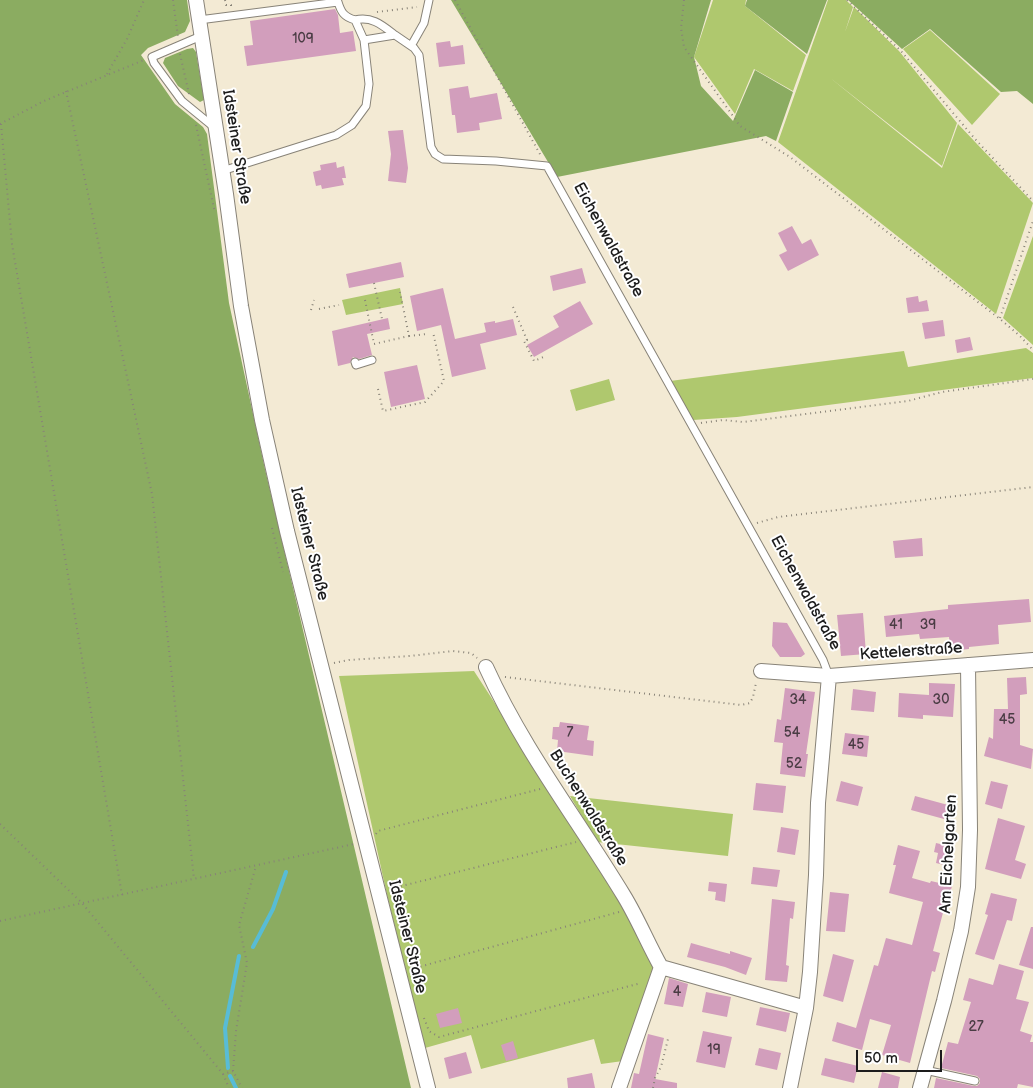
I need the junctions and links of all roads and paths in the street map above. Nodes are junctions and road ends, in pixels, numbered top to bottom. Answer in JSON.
{"nodes":[{"id":1,"x":144,"y":0,"type":"edge"},
{"id":2,"x":173,"y":0,"type":"edge"},
{"id":3,"x":196,"y":0,"type":"edge"},
{"id":4,"x":225,"y":0,"type":"edge"},
{"id":5,"x":429,"y":0,"type":"edge"},
{"id":6,"x":455,"y":0,"type":"edge"},
{"id":7,"x":684,"y":0,"type":"edge"},
{"id":8,"x":847,"y":0,"type":"edge"},
{"id":9,"x":230,"y":5,"type":"dead end"},
{"id":10,"x":417,"y":8,"type":"dead end"},
{"id":11,"x":364,"y":18,"type":"junction"},
{"id":12,"x":198,"y":20,"type":"junction"},
{"id":13,"x":354,"y":20,"type":"junction"},
{"id":14,"x":395,"y":35,"type":"junction"},
{"id":15,"x":200,"y":36,"type":"junction"},
{"id":16,"x":364,"y":40,"type":"junction"},
{"id":17,"x":178,"y":46,"type":"junction"},
{"id":18,"x":411,"y":46,"type":"junction"},
{"id":19,"x":152,"y":57,"type":"junction"},
{"id":20,"x":107,"y":74,"type":"junction"},
{"id":21,"x":66,"y":92,"type":"junction"},
{"id":22,"x":193,"y":111,"type":"junction"},
{"id":23,"x":0,"y":124,"type":"edge"},
{"id":24,"x":215,"y":128,"type":"junction"},
{"id":25,"x":547,"y":166,"type":"junction"},
{"id":26,"x":222,"y":171,"type":"junction"},
{"id":27,"x":1033,"y":201,"type":"edge"},
{"id":28,"x":1033,"y":221,"type":"edge"},
{"id":29,"x":374,"y":283,"type":"dead end"},
{"id":30,"x":400,"y":292,"type":"dead end"},
{"id":31,"x":314,"y":300,"type":"dead end"},
{"id":32,"x":365,"y":300,"type":"dead end"},
{"id":33,"x":339,"y":305,"type":"dead end"},
{"id":34,"x":514,"y":307,"type":"dead end"},
{"id":35,"x":319,"y":309,"type":"dead end"},
{"id":36,"x":311,"y":310,"type":"dead end"},
{"id":37,"x":382,"y":319,"type":"dead end"},
{"id":38,"x":1000,"y":319,"type":"junction"},
{"id":39,"x":433,"y":332,"type":"dead end"},
{"id":40,"x":427,"y":334,"type":"dead end"},
{"id":41,"x":409,"y":336,"type":"junction"},
{"id":42,"x":1033,"y":350,"type":"edge"},
{"id":43,"x":546,"y":356,"type":"dead end"},
{"id":44,"x":372,"y":360,"type":"dead end"},
{"id":45,"x":355,"y":362,"type":"dead end"},
{"id":46,"x":1033,"y":379,"type":"edge"},
{"id":47,"x":378,"y":389,"type":"dead end"},
{"id":48,"x":691,"y":424,"type":"junction"},
{"id":49,"x":1033,"y":486,"type":"edge"},
{"id":50,"x":748,"y":526,"type":"junction"},
{"id":51,"x":1033,"y":660,"type":"edge"},
{"id":52,"x":968,"y":665,"type":"junction"},
{"id":53,"x":321,"y":666,"type":"junction"},
{"id":54,"x":486,"y":667,"type":"junction"},
{"id":55,"x":761,"y":671,"type":"joint"},
{"id":56,"x":829,"y":676,"type":"junction"},
{"id":57,"x":552,"y":784,"type":"junction"},
{"id":58,"x":0,"y":824,"type":"edge"},
{"id":59,"x":378,"y":831,"type":"dead end"},
{"id":60,"x":587,"y":839,"type":"junction"},
{"id":61,"x":365,"y":842,"type":"junction"},
{"id":62,"x":256,"y":865,"type":"junction"},
{"id":63,"x":194,"y":879,"type":"junction"},
{"id":64,"x":122,"y":894,"type":"junction"},
{"id":65,"x":82,"y":903,"type":"junction"},
{"id":66,"x":394,"y":905,"type":"dead end"},
{"id":67,"x":630,"y":908,"type":"junction"},
{"id":68,"x":0,"y":921,"type":"edge"},
{"id":69,"x":407,"y":956,"type":"dead end"},
{"id":70,"x":415,"y":968,"type":"junction"},
{"id":71,"x":659,"y":973,"type":"junction"},
{"id":72,"x":413,"y":974,"type":"dead end"},
{"id":73,"x":806,"y":1008,"type":"junction"},
{"id":74,"x":423,"y":1014,"type":"dead end"},
{"id":75,"x":668,"y":1039,"type":"dead end"},
{"id":76,"x":925,"y":1070,"type":"junction"},
{"id":77,"x":233,"y":1071,"type":"junction"},
{"id":78,"x":223,"y":1074,"type":"junction"},
{"id":79,"x":975,"y":1081,"type":"dead end"},
{"id":80,"x":229,"y":1088,"type":"edge"},
{"id":81,"x":242,"y":1088,"type":"edge"},
{"id":82,"x":428,"y":1088,"type":"edge"},
{"id":83,"x":619,"y":1088,"type":"edge"},
{"id":84,"x":653,"y":1088,"type":"edge"},
{"id":85,"x":790,"y":1088,"type":"edge"},
{"id":86,"x":920,"y":1088,"type":"edge"}],
"edges":[{"from":1,"to":20,"type":"path"},
{"from":2,"to":17,"type":"path"},
{"from":3,"to":12,"type":"street","name":"Idsteiner Straße"},
{"from":4,"to":9,"type":"path"},
{"from":5,"to":18,"type":"lane"},
{"from":6,"to":25,"type":"path"},
{"from":7,"to":38,"type":"path"},
{"from":8,"to":27,"type":"path"},
{"from":10,"to":11,"type":"path"},
{"from":11,"to":13,"type":"lane"},
{"from":11,"to":14,"type":"lane"},
{"from":12,"to":13,"type":"lane"},
{"from":12,"to":15,"type":"street","name":"Idsteiner Straße"},
{"from":13,"to":16,"type":"lane"},
{"from":14,"to":16,"type":"lane"},
{"from":14,"to":18,"type":"lane"},
{"from":15,"to":17,"type":"lane"},
{"from":15,"to":24,"type":"street","name":"Idsteiner Straße"},
{"from":16,"to":26,"type":"lane"},
{"from":17,"to":19,"type":"lane"},
{"from":17,"to":22,"type":"path"},
{"from":18,"to":25,"type":"lane"},
{"from":19,"to":20,"type":"path"},
{"from":19,"to":22,"type":"lane"},
{"from":20,"to":21,"type":"path"},
{"from":21,"to":23,"type":"path"},
{"from":21,"to":63,"type":"path"},
{"from":22,"to":24,"type":"lane"},
{"from":23,"to":64,"type":"path"},
{"from":24,"to":26,"type":"street","name":"Idsteiner Straße"},
{"from":25,"to":48,"type":"lane","name":"Eichenwaldstraße"},
{"from":26,"to":53,"type":"street","name":"Idsteiner Straße"},
{"from":28,"to":38,"type":"path"},
{"from":29,"to":37,"type":"path"},
{"from":30,"to":41,"type":"path"},
{"from":31,"to":36,"type":"path"},
{"from":32,"to":41,"type":"path"},
{"from":33,"to":35,"type":"path"},
{"from":34,"to":43,"type":"path"},
{"from":38,"to":42,"type":"path"},
{"from":39,"to":47,"type":"path"},
{"from":40,"to":41,"type":"path"},
{"from":44,"to":45,"type":"lane"},
{"from":46,"to":48,"type":"path"},
{"from":48,"to":50,"type":"lane","name":"Eichenwaldstraße"},
{"from":49,"to":50,"type":"path"},
{"from":50,"to":56,"type":"lane","name":"Eichenwaldstraße"},
{"from":51,"to":52,"type":"street","name":"Kettelerstraße"},
{"from":52,"to":56,"type":"street","name":"Kettelerstraße"},
{"from":52,"to":76,"type":"street","name":"Am Eichelgarten"},
{"from":53,"to":54,"type":"path"},
{"from":53,"to":61,"type":"street","name":"Idsteiner Straße"},
{"from":54,"to":55,"type":"path"},
{"from":54,"to":57,"type":"street","name":"Buchenwaldstraße"},
{"from":55,"to":56,"type":"street","name":"Kettelerstraße"},
{"from":56,"to":73,"type":"street","name":"Eichenwaldstraße"},
{"from":57,"to":59,"type":"path"},
{"from":57,"to":60,"type":"street","name":"Buchenwaldstraße"},
{"from":58,"to":65,"type":"path"},
{"from":60,"to":66,"type":"path"},
{"from":60,"to":67,"type":"street","name":"Buchenwaldstraße"},
{"from":61,"to":62,"type":"path"},
{"from":61,"to":82,"type":"street","name":"Idsteiner Straße"},
{"from":62,"to":63,"type":"path"},
{"from":62,"to":77,"type":"path"},
{"from":63,"to":64,"type":"path"},
{"from":64,"to":65,"type":"path"},
{"from":65,"to":68,"type":"path"},
{"from":65,"to":78,"type":"path"},
{"from":67,"to":70,"type":"path"},
{"from":67,"to":71,"type":"street","name":"Buchenwaldstraße"},
{"from":69,"to":70,"type":"path"},
{"from":70,"to":72,"type":"path"},
{"from":71,"to":73,"type":"street"},
{"from":71,"to":74,"type":"path"},
{"from":71,"to":83,"type":"street"},
{"from":73,"to":85,"type":"street","name":"Eichenwaldstraße"},
{"from":75,"to":84,"type":"path"},
{"from":76,"to":79,"type":"lane"},
{"from":76,"to":86,"type":"street","name":"Am Eichelgarten"},
{"from":77,"to":78,"type":"path"},
{"from":77,"to":81,"type":"path"},
{"from":78,"to":80,"type":"path"}]}
